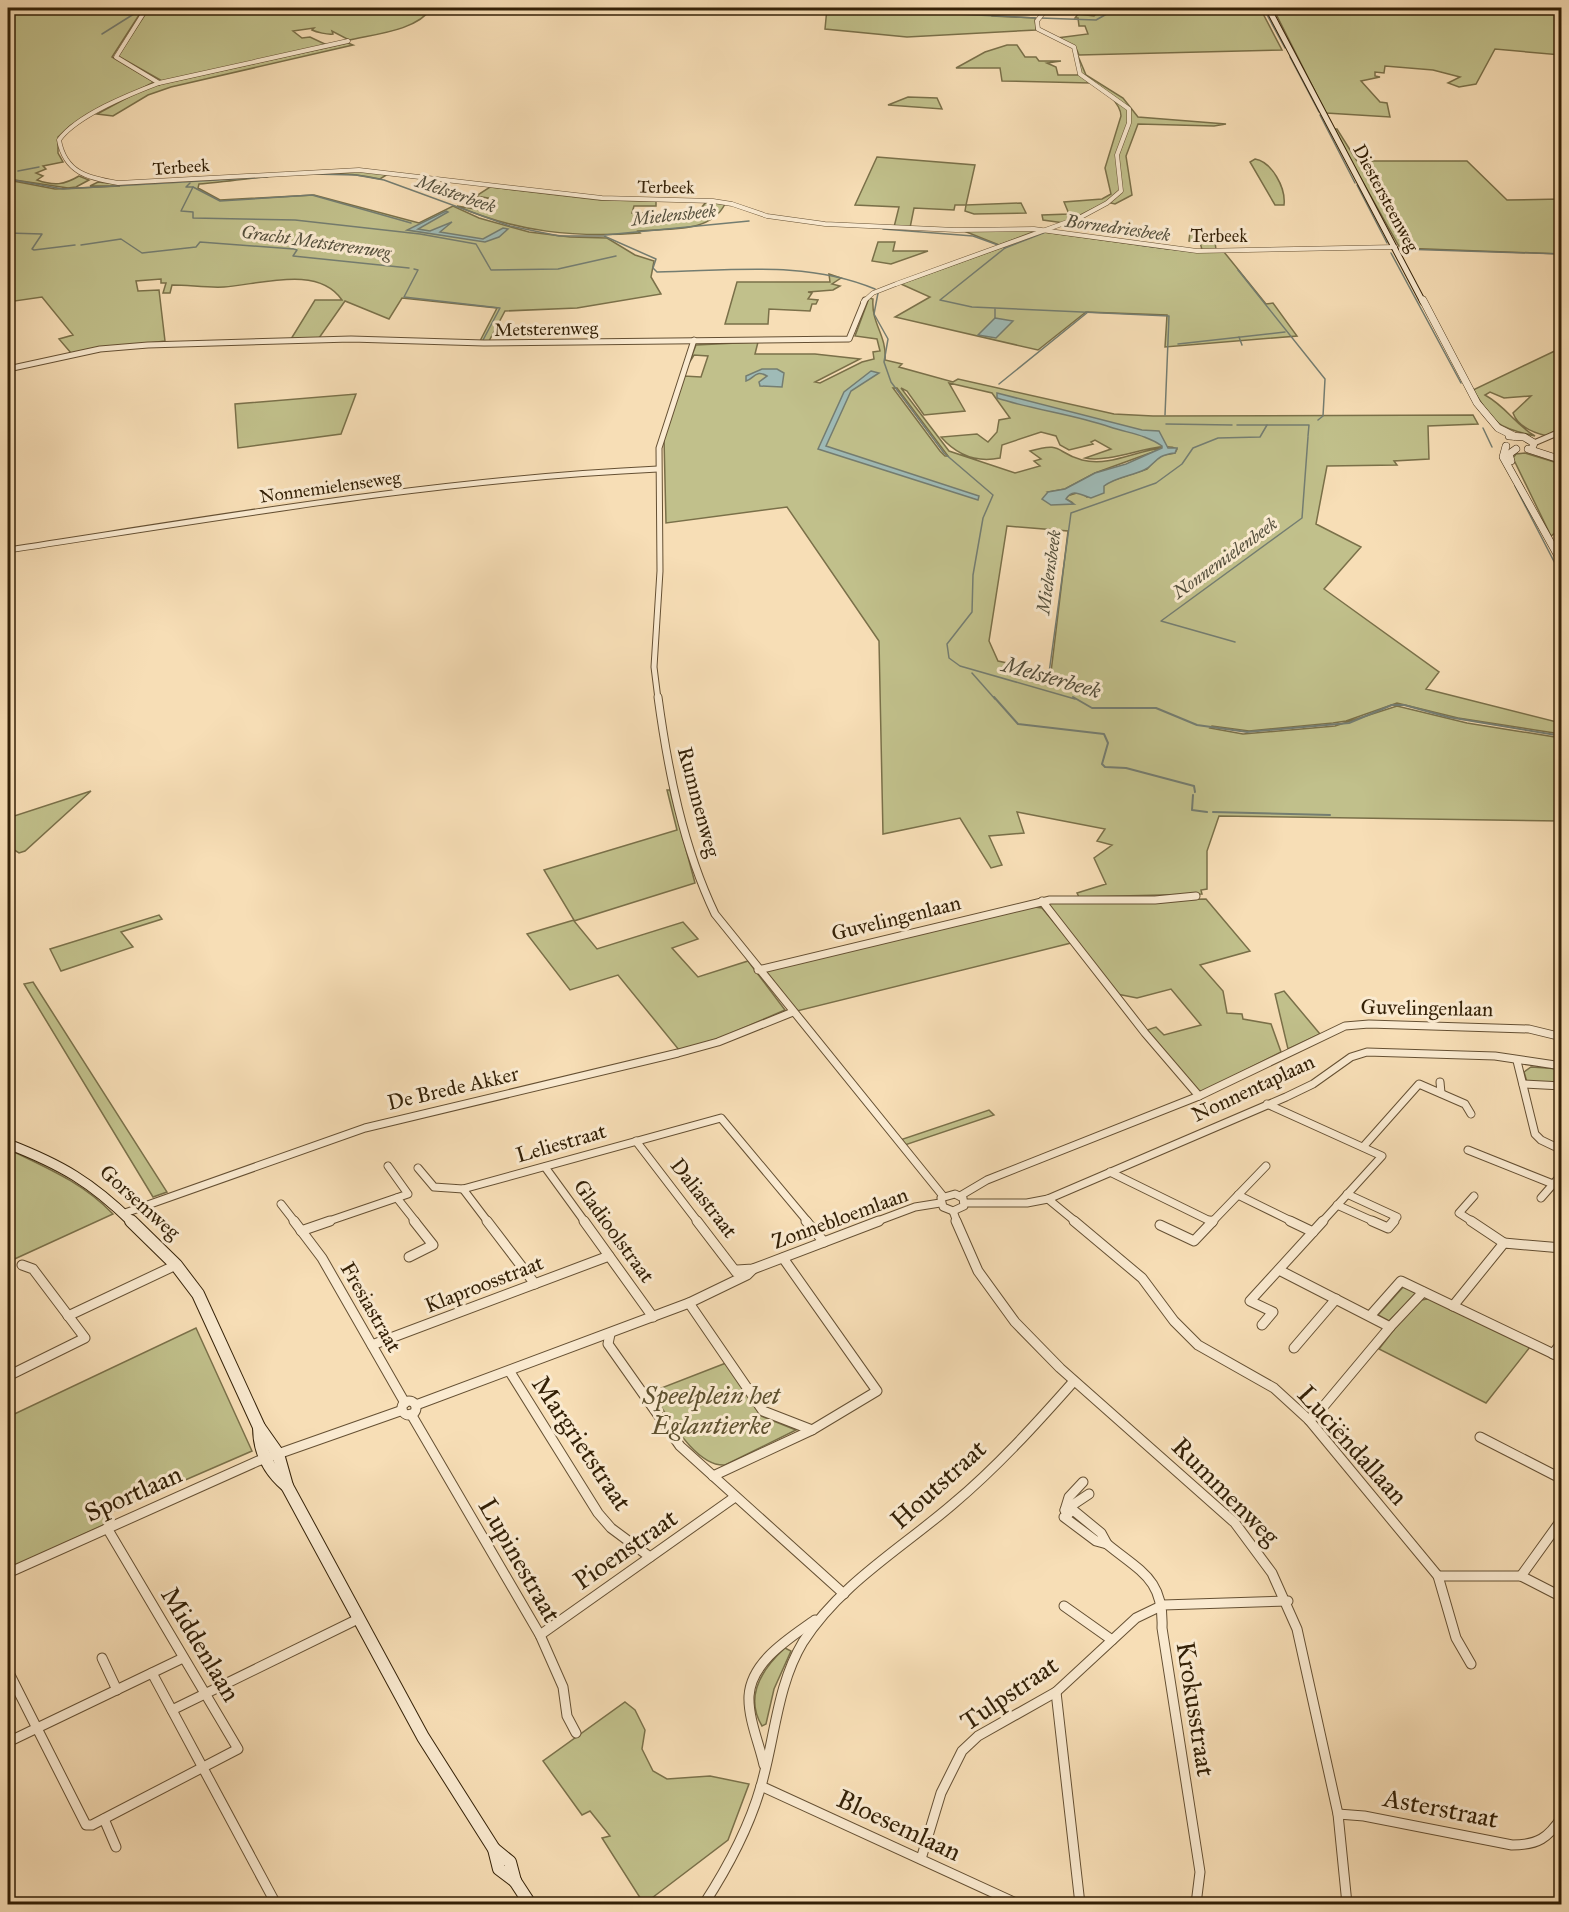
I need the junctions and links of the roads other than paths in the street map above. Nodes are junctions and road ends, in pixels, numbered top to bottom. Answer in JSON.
{"nodes":[{"id":1,"x":1047,"y":8,"type":"edge"},
{"id":2,"x":1268,"y":8,"type":"edge"},
{"id":3,"x":141,"y":9,"type":"edge"},
{"id":4,"x":348,"y":41,"type":"dead end"},
{"id":5,"x":159,"y":83,"type":"junction"},
{"id":6,"x":1046,"y":231,"type":"junction"},
{"id":7,"x":1395,"y":247,"type":"junction"},
{"id":8,"x":694,"y":340,"type":"junction"},
{"id":9,"x":8,"y":369,"type":"edge"},
{"id":10,"x":1477,"y":403,"type":"junction"},
{"id":11,"x":1562,"y":431,"type":"edge"},
{"id":12,"x":1514,"y":436,"type":"junction"},
{"id":13,"x":1505,"y":442,"type":"junction"},
{"id":14,"x":1531,"y":444,"type":"junction"},
{"id":15,"x":1516,"y":449,"type":"junction"},
{"id":16,"x":1562,"y":460,"type":"edge"},
{"id":17,"x":658,"y":469,"type":"junction"},
{"id":18,"x":1516,"y":477,"type":"junction"},
{"id":19,"x":8,"y":550,"type":"edge"},
{"id":20,"x":1562,"y":563,"type":"edge"},
{"id":21,"x":1196,"y":896,"type":"dead end"},
{"id":22,"x":1042,"y":901,"type":"junction"},
{"id":23,"x":758,"y":970,"type":"junction"},
{"id":24,"x":793,"y":1012,"type":"junction"},
{"id":25,"x":1562,"y":1037,"type":"edge"},
{"id":26,"x":1517,"y":1061,"type":"junction"},
{"id":27,"x":1562,"y":1066,"type":"edge"},
{"id":28,"x":1440,"y":1082,"type":"dead end"},
{"id":29,"x":1523,"y":1084,"type":"junction"},
{"id":30,"x":1562,"y":1086,"type":"edge"},
{"id":31,"x":1441,"y":1093,"type":"junction"},
{"id":32,"x":1199,"y":1096,"type":"junction"},
{"id":33,"x":1267,"y":1104,"type":"junction"},
{"id":34,"x":1471,"y":1114,"type":"dead end"},
{"id":35,"x":636,"y":1141,"type":"junction"},
{"id":36,"x":8,"y":1144,"type":"edge"},
{"id":37,"x":1363,"y":1147,"type":"junction"},
{"id":38,"x":1468,"y":1150,"type":"dead end"},
{"id":39,"x":1562,"y":1150,"type":"edge"},
{"id":40,"x":388,"y":1166,"type":"dead end"},
{"id":41,"x":1266,"y":1166,"type":"dead end"},
{"id":42,"x":545,"y":1167,"type":"junction"},
{"id":43,"x":418,"y":1168,"type":"dead end"},
{"id":44,"x":1110,"y":1172,"type":"junction"},
{"id":45,"x":1562,"y":1174,"type":"edge"},
{"id":46,"x":1553,"y":1184,"type":"junction"},
{"id":47,"x":463,"y":1190,"type":"junction"},
{"id":48,"x":1347,"y":1194,"type":"junction"},
{"id":49,"x":1238,"y":1195,"type":"junction"},
{"id":50,"x":1474,"y":1196,"type":"dead end"},
{"id":51,"x":1541,"y":1197,"type":"dead end"},
{"id":52,"x":397,"y":1198,"type":"junction"},
{"id":53,"x":1048,"y":1198,"type":"junction"},
{"id":54,"x":942,"y":1199,"type":"junction"},
{"id":55,"x":963,"y":1199,"type":"junction"},
{"id":56,"x":281,"y":1204,"type":"dead end"},
{"id":57,"x":1337,"y":1205,"type":"junction"},
{"id":58,"x":953,"y":1211,"type":"junction"},
{"id":59,"x":125,"y":1213,"type":"junction"},
{"id":60,"x":1212,"y":1222,"type":"junction"},
{"id":61,"x":1161,"y":1225,"type":"dead end"},
{"id":62,"x":301,"y":1231,"type":"junction"},
{"id":63,"x":1313,"y":1232,"type":"junction"},
{"id":64,"x":824,"y":1242,"type":"junction"},
{"id":65,"x":1504,"y":1243,"type":"junction"},
{"id":66,"x":1562,"y":1248,"type":"edge"},
{"id":67,"x":609,"y":1256,"type":"junction"},
{"id":68,"x":409,"y":1257,"type":"dead end"},
{"id":69,"x":783,"y":1258,"type":"junction"},
{"id":70,"x":22,"y":1265,"type":"dead end"},
{"id":71,"x":176,"y":1265,"type":"junction"},
{"id":72,"x":753,"y":1269,"type":"junction"},
{"id":73,"x":737,"y":1270,"type":"junction"},
{"id":74,"x":1279,"y":1270,"type":"junction"},
{"id":75,"x":735,"y":1280,"type":"junction"},
{"id":76,"x":535,"y":1284,"type":"junction"},
{"id":77,"x":1423,"y":1292,"type":"junction"},
{"id":78,"x":1336,"y":1299,"type":"junction"},
{"id":79,"x":689,"y":1303,"type":"junction"},
{"id":80,"x":1453,"y":1306,"type":"junction"},
{"id":81,"x":1370,"y":1316,"type":"junction"},
{"id":82,"x":68,"y":1317,"type":"junction"},
{"id":83,"x":653,"y":1317,"type":"junction"},
{"id":84,"x":1262,"y":1325,"type":"dead end"},
{"id":85,"x":1390,"y":1327,"type":"junction"},
{"id":86,"x":610,"y":1334,"type":"junction"},
{"id":87,"x":590,"y":1342,"type":"junction"},
{"id":88,"x":1562,"y":1342,"type":"edge"},
{"id":89,"x":608,"y":1344,"type":"junction"},
{"id":90,"x":372,"y":1345,"type":"junction"},
{"id":91,"x":1294,"y":1348,"type":"dead end"},
{"id":92,"x":1552,"y":1354,"type":"junction"},
{"id":93,"x":1562,"y":1358,"type":"edge"},
{"id":94,"x":510,"y":1372,"type":"junction"},
{"id":95,"x":8,"y":1376,"type":"edge"},
{"id":96,"x":1074,"y":1381,"type":"junction"},
{"id":97,"x":403,"y":1407,"type":"junction"},
{"id":98,"x":414,"y":1409,"type":"junction"},
{"id":99,"x":1309,"y":1419,"type":"junction"},
{"id":100,"x":812,"y":1430,"type":"junction"},
{"id":101,"x":1480,"y":1437,"type":"dead end"},
{"id":102,"x":272,"y":1457,"type":"junction"},
{"id":103,"x":713,"y":1476,"type":"junction"},
{"id":104,"x":1562,"y":1479,"type":"edge"},
{"id":105,"x":1083,"y":1482,"type":"dead end"},
{"id":106,"x":1089,"y":1494,"type":"dead end"},
{"id":107,"x":735,"y":1497,"type":"junction"},
{"id":108,"x":1067,"y":1511,"type":"junction"},
{"id":109,"x":1562,"y":1519,"type":"edge"},
{"id":110,"x":106,"y":1528,"type":"junction"},
{"id":111,"x":650,"y":1557,"type":"junction"},
{"id":112,"x":8,"y":1573,"type":"edge"},
{"id":113,"x":1521,"y":1575,"type":"junction"},
{"id":114,"x":1438,"y":1576,"type":"junction"},
{"id":115,"x":844,"y":1594,"type":"junction"},
{"id":116,"x":1562,"y":1597,"type":"edge"},
{"id":117,"x":1288,"y":1601,"type":"junction"},
{"id":118,"x":1163,"y":1605,"type":"junction"},
{"id":119,"x":1064,"y":1606,"type":"dead end"},
{"id":120,"x":825,"y":1614,"type":"junction"},
{"id":121,"x":358,"y":1619,"type":"junction"},
{"id":122,"x":540,"y":1635,"type":"junction"},
{"id":123,"x":1112,"y":1640,"type":"junction"},
{"id":124,"x":102,"y":1658,"type":"dead end"},
{"id":125,"x":183,"y":1658,"type":"junction"},
{"id":126,"x":1471,"y":1664,"type":"dead end"},
{"id":127,"x":8,"y":1671,"type":"edge"},
{"id":128,"x":152,"y":1673,"type":"junction"},
{"id":129,"x":117,"y":1690,"type":"junction"},
{"id":130,"x":1056,"y":1692,"type":"junction"},
{"id":131,"x":205,"y":1695,"type":"junction"},
{"id":132,"x":172,"y":1710,"type":"junction"},
{"id":133,"x":35,"y":1729,"type":"junction"},
{"id":134,"x":576,"y":1733,"type":"dead end"},
{"id":135,"x":8,"y":1742,"type":"edge"},
{"id":136,"x":204,"y":1768,"type":"junction"},
{"id":137,"x":765,"y":1770,"type":"junction"},
{"id":138,"x":761,"y":1786,"type":"junction"},
{"id":139,"x":1338,"y":1814,"type":"junction"},
{"id":140,"x":1562,"y":1817,"type":"edge"},
{"id":141,"x":104,"y":1819,"type":"junction"},
{"id":142,"x":116,"y":1847,"type":"dead end"},
{"id":143,"x":921,"y":1859,"type":"junction"},
{"id":144,"x":276,"y":1905,"type":"edge"},
{"id":145,"x":530,"y":1905,"type":"edge"},
{"id":146,"x":704,"y":1905,"type":"edge"},
{"id":147,"x":1018,"y":1905,"type":"edge"},
{"id":148,"x":1080,"y":1905,"type":"edge"},
{"id":149,"x":1196,"y":1905,"type":"edge"},
{"id":150,"x":1347,"y":1905,"type":"edge"}],
"edges":[{"from":1,"to":6,"type":"street"},
{"from":2,"to":7,"type":"main road","name":"Diestersteenweg"},
{"from":3,"to":5,"type":"street"},
{"from":4,"to":5,"type":"street","name":"Terbeek"},
{"from":5,"to":6,"type":"street","name":"Terbeek"},
{"from":6,"to":7,"type":"street","name":"Terbeek"},
{"from":6,"to":8,"type":"street","name":"Metsterenweg"},
{"from":7,"to":10,"type":"main road","name":"Diestersteenweg"},
{"from":8,"to":9,"type":"street","name":"Metsterenweg"},
{"from":8,"to":17,"type":"street","name":"Rummenweg"},
{"from":10,"to":12,"type":"main road","name":"Diestersteenweg"},
{"from":10,"to":13,"type":"main road","name":"Diestersteenweg"},
{"from":11,"to":14,"type":"street"},
{"from":12,"to":13,"type":"main road"},
{"from":12,"to":14,"type":"main road"},
{"from":13,"to":15,"type":"main road"},
{"from":13,"to":18,"type":"main road"},
{"from":14,"to":15,"type":"main road"},
{"from":14,"to":16,"type":"main road"},
{"from":15,"to":18,"type":"main road"},
{"from":17,"to":19,"type":"street","name":"Nonnemielenseweg"},
{"from":17,"to":23,"type":"street","name":"Rummenweg"},
{"from":18,"to":20,"type":"main road"},
{"from":21,"to":22,"type":"street","name":"Guvelingenlaan"},
{"from":22,"to":23,"type":"street","name":"Guvelingenlaan"},
{"from":22,"to":32,"type":"street"},
{"from":23,"to":24,"type":"street","name":"Rummenweg"},
{"from":24,"to":54,"type":"street","name":"Rummenweg"},
{"from":24,"to":59,"type":"street","name":"De Brede Akker"},
{"from":25,"to":32,"type":"street","name":"Guvelingenlaan"},
{"from":26,"to":27,"type":"street","name":"Nonnentaplaan"},
{"from":26,"to":29,"type":"street"},
{"from":26,"to":33,"type":"street","name":"Nonnentaplaan"},
{"from":28,"to":31,"type":"street"},
{"from":29,"to":30,"type":"street"},
{"from":29,"to":39,"type":"street"},
{"from":31,"to":34,"type":"street"},
{"from":31,"to":37,"type":"street"},
{"from":32,"to":55,"type":"street","name":"Guvelingenlaan"},
{"from":33,"to":37,"type":"street"},
{"from":33,"to":44,"type":"street","name":"Nonnentaplaan"},
{"from":35,"to":42,"type":"street","name":"Leliestraat"},
{"from":35,"to":64,"type":"street","name":"Leliestraat"},
{"from":35,"to":73,"type":"street","name":"Daliastraat"},
{"from":36,"to":59,"type":"main road","name":"Gorsemweg"},
{"from":37,"to":48,"type":"street"},
{"from":38,"to":46,"type":"street"},
{"from":40,"to":52,"type":"street"},
{"from":41,"to":49,"type":"street"},
{"from":42,"to":47,"type":"street","name":"Leliestraat"},
{"from":42,"to":67,"type":"street","name":"Gladioolstraat"},
{"from":43,"to":47,"type":"street","name":"Leliestraat"},
{"from":44,"to":53,"type":"street","name":"Nonnentaplaan"},
{"from":44,"to":60,"type":"street"},
{"from":45,"to":46,"type":"street"},
{"from":46,"to":51,"type":"street"},
{"from":47,"to":76,"type":"street"},
{"from":48,"to":57,"type":"street"},
{"from":48,"to":57,"type":"street"},
{"from":49,"to":60,"type":"street"},
{"from":49,"to":63,"type":"street"},
{"from":50,"to":65,"type":"street"},
{"from":52,"to":62,"type":"street"},
{"from":52,"to":68,"type":"street"},
{"from":53,"to":55,"type":"street","name":"Nonnentaplaan"},
{"from":53,"to":99,"type":"street","name":"Luciëndallaan"},
{"from":54,"to":55,"type":"street","name":"Zonnebloemlaan"},
{"from":54,"to":58,"type":"street","name":"Rummenweg"},
{"from":54,"to":64,"type":"street","name":"Zonnebloemlaan"},
{"from":55,"to":58,"type":"street","name":"Guvelingenlaan"},
{"from":56,"to":62,"type":"street","name":"Fresiastraat"},
{"from":57,"to":63,"type":"street"},
{"from":58,"to":96,"type":"street","name":"Rummenweg"},
{"from":59,"to":71,"type":"main road","name":"Gorsemweg"},
{"from":60,"to":61,"type":"street"},
{"from":62,"to":90,"type":"street","name":"Fresiastraat"},
{"from":63,"to":74,"type":"street"},
{"from":64,"to":69,"type":"street","name":"Zonnebloemlaan"},
{"from":65,"to":66,"type":"street"},
{"from":65,"to":80,"type":"street"},
{"from":67,"to":76,"type":"street","name":"Klaproosstraat"},
{"from":67,"to":83,"type":"street","name":"Gladioolstraat"},
{"from":69,"to":72,"type":"street","name":"Zonnebloemlaan"},
{"from":69,"to":100,"type":"street"},
{"from":70,"to":82,"type":"street"},
{"from":71,"to":82,"type":"street","name":"Gorsemweg"},
{"from":71,"to":102,"type":"main road","name":"Gorsemweg"},
{"from":72,"to":73,"type":"street","name":"Zonnebloemlaan"},
{"from":72,"to":75,"type":"street","name":"Zonnebloemlaan"},
{"from":73,"to":75,"type":"street","name":"Daliastraat"},
{"from":74,"to":78,"type":"street"},
{"from":74,"to":84,"type":"street"},
{"from":75,"to":79,"type":"street","name":"Zonnebloemlaan"},
{"from":76,"to":90,"type":"street","name":"Klaproosstraat"},
{"from":77,"to":80,"type":"street"},
{"from":77,"to":81,"type":"street"},
{"from":77,"to":85,"type":"street"},
{"from":78,"to":81,"type":"street"},
{"from":78,"to":91,"type":"street"},
{"from":79,"to":83,"type":"street","name":"Zonnebloemlaan"},
{"from":79,"to":100,"type":"street"},
{"from":80,"to":92,"type":"street"},
{"from":81,"to":85,"type":"street"},
{"from":82,"to":95,"type":"street"},
{"from":83,"to":86,"type":"street","name":"Zonnebloemlaan"},
{"from":85,"to":99,"type":"street"},
{"from":86,"to":87,"type":"street","name":"Zonnebloemlaan"},
{"from":86,"to":89,"type":"street"},
{"from":87,"to":89,"type":"street","name":"Zonnebloemlaan"},
{"from":87,"to":94,"type":"street","name":"Zonnebloemlaan"},
{"from":88,"to":92,"type":"street"},
{"from":89,"to":103,"type":"street"},
{"from":90,"to":97,"type":"street","name":"Fresiastraat"},
{"from":92,"to":93,"type":"street"},
{"from":94,"to":98,"type":"street","name":"Zonnebloemlaan"},
{"from":94,"to":111,"type":"street","name":"Margrietstraat"},
{"from":96,"to":115,"type":"street","name":"Houtstraat"},
{"from":96,"to":117,"type":"street","name":"Rummenweg"},
{"from":97,"to":98,"type":"street"},
{"from":97,"to":102,"type":"street"},
{"from":98,"to":122,"type":"street","name":"Lupinestraat"},
{"from":99,"to":114,"type":"street","name":"Luciëndallaan"},
{"from":100,"to":103,"type":"street"},
{"from":101,"to":104,"type":"street"},
{"from":102,"to":110,"type":"street","name":"Sportlaan"},
{"from":102,"to":121,"type":"main road"},
{"from":103,"to":107,"type":"street"},
{"from":105,"to":108,"type":"street"},
{"from":106,"to":108,"type":"street"},
{"from":107,"to":111,"type":"street","name":"Pioenstraat"},
{"from":107,"to":115,"type":"street"},
{"from":108,"to":118,"type":"street","name":"Krokusstraat"},
{"from":109,"to":113,"type":"street"},
{"from":110,"to":112,"type":"street","name":"Sportlaan"},
{"from":110,"to":125,"type":"street","name":"Middenlaan"},
{"from":111,"to":122,"type":"street","name":"Pioenstraat"},
{"from":113,"to":114,"type":"street"},
{"from":113,"to":116,"type":"street"},
{"from":114,"to":126,"type":"street","name":"Luciëndallaan"},
{"from":115,"to":120,"type":"street","name":"Houtstraat"},
{"from":117,"to":118,"type":"street","name":"Tulpstraat"},
{"from":117,"to":139,"type":"street","name":"Rummenweg"},
{"from":118,"to":123,"type":"street","name":"Tulpstraat"},
{"from":118,"to":149,"type":"street","name":"Krokusstraat"},
{"from":119,"to":123,"type":"street"},
{"from":120,"to":137,"type":"street","name":"Houtstraat"},
{"from":120,"to":137,"type":"street","name":"Houtstraat"},
{"from":121,"to":131,"type":"street"},
{"from":121,"to":145,"type":"main road"},
{"from":122,"to":134,"type":"street","name":"Lupinestraat"},
{"from":123,"to":130,"type":"street","name":"Tulpstraat"},
{"from":124,"to":129,"type":"street"},
{"from":125,"to":128,"type":"street"},
{"from":125,"to":131,"type":"street","name":"Middenlaan"},
{"from":127,"to":133,"type":"street"},
{"from":128,"to":129,"type":"street"},
{"from":128,"to":132,"type":"street"},
{"from":129,"to":133,"type":"street"},
{"from":130,"to":143,"type":"street","name":"Tulpstraat"},
{"from":130,"to":148,"type":"street"},
{"from":131,"to":132,"type":"street"},
{"from":131,"to":136,"type":"street","name":"Middenlaan"},
{"from":132,"to":136,"type":"street"},
{"from":133,"to":135,"type":"street"},
{"from":133,"to":141,"type":"street"},
{"from":136,"to":141,"type":"street"},
{"from":136,"to":144,"type":"street"},
{"from":137,"to":138,"type":"street","name":"Houtstraat"},
{"from":138,"to":143,"type":"street","name":"Bloesemlaan"},
{"from":138,"to":146,"type":"street","name":"Houtstraat"},
{"from":139,"to":140,"type":"street","name":"Asterstraat"},
{"from":139,"to":150,"type":"street","name":"Rummenweg"},
{"from":141,"to":142,"type":"street"},
{"from":143,"to":147,"type":"street","name":"Bloesemlaan"}]}
